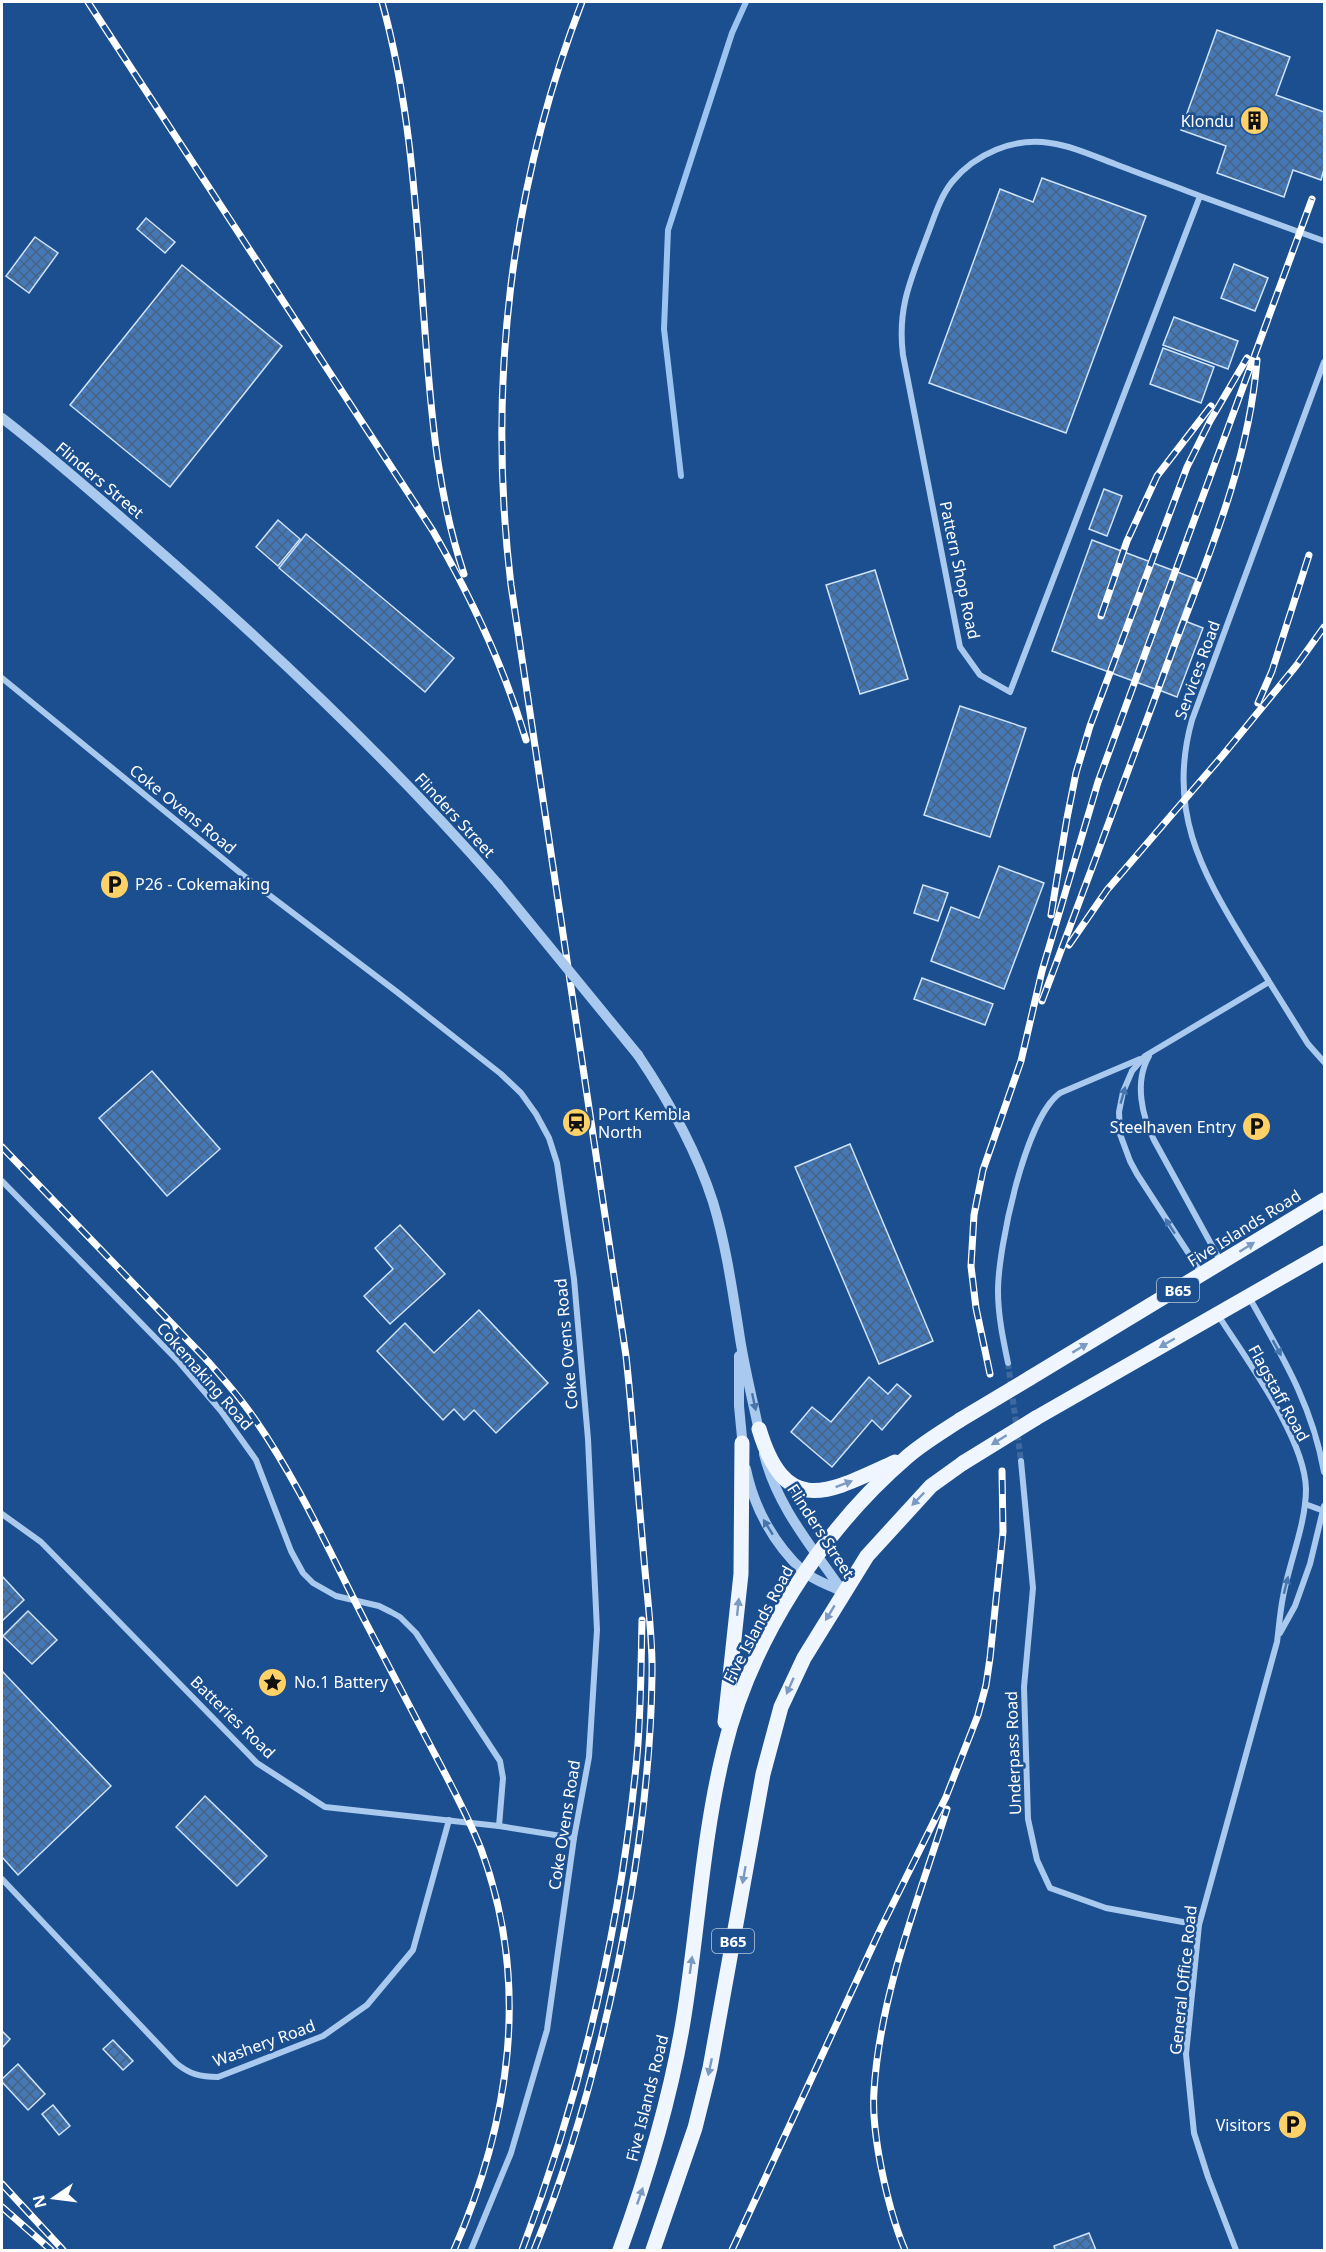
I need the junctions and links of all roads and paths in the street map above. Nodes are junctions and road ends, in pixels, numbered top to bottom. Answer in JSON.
{"nodes":[{"id":1,"x":1200,"y":196,"type":"junction"},
{"id":2,"x":1324,"y":241,"type":"edge"},
{"id":3,"x":1324,"y":362,"type":"edge"},
{"id":4,"x":2,"y":418,"type":"edge"},
{"id":5,"x":2,"y":678,"type":"edge"},
{"id":6,"x":1269,"y":982,"type":"junction"},
{"id":7,"x":1153,"y":1051,"type":"junction"},
{"id":8,"x":1324,"y":1062,"type":"edge"},
{"id":9,"x":2,"y":1181,"type":"edge"},
{"id":10,"x":1324,"y":1200,"type":"edge"},
{"id":11,"x":1324,"y":1253,"type":"edge"},
{"id":12,"x":1221,"y":1263,"type":"junction"},
{"id":13,"x":1202,"y":1275,"type":"junction"},
{"id":14,"x":1249,"y":1297,"type":"junction"},
{"id":15,"x":1218,"y":1314,"type":"junction"},
{"id":16,"x":739,"y":1335,"type":"junction"},
{"id":17,"x":1008,"y":1363,"type":"tunnel mouth"},
{"id":18,"x":759,"y":1429,"type":"junction"},
{"id":19,"x":742,"y":1443,"type":"junction"},
{"id":20,"x":908,"y":1456,"type":"junction"},
{"id":21,"x":1021,"y":1461,"type":"tunnel mouth"},
{"id":22,"x":1324,"y":1472,"type":"edge"},
{"id":23,"x":1305,"y":1504,"type":"junction"},
{"id":24,"x":1324,"y":1509,"type":"edge"},
{"id":25,"x":2,"y":1514,"type":"edge"},
{"id":26,"x":818,"y":1554,"type":"junction"},
{"id":27,"x":805,"y":1573,"type":"junction"},
{"id":28,"x":843,"y":1592,"type":"junction"},
{"id":29,"x":1277,"y":1642,"type":"junction"},
{"id":30,"x":719,"y":1770,"type":"junction"},
{"id":31,"x":449,"y":1820,"type":"junction"},
{"id":32,"x":499,"y":1826,"type":"junction"},
{"id":33,"x":574,"y":1838,"type":"junction"},
{"id":34,"x":2,"y":1880,"type":"edge"},
{"id":35,"x":1199,"y":1925,"type":"junction"},
{"id":36,"x":471,"y":2250,"type":"edge"},
{"id":37,"x":620,"y":2250,"type":"edge"},
{"id":38,"x":653,"y":2250,"type":"edge"},
{"id":39,"x":1236,"y":2250,"type":"edge"}],
"edges":[{"from":1,"to":1,"type":"street","name":"Pattern Shop Road"},
{"from":1,"to":2,"type":"street","name":"Pattern Shop Road"},
{"from":3,"to":6,"type":"street","name":"Services Road"},
{"from":4,"to":16,"type":"street","name":"Flinders Street","bridge":true},
{"from":5,"to":33,"type":"street","name":"Coke Ovens Road"},
{"from":6,"to":7,"type":"street"},
{"from":6,"to":8,"type":"street","name":"Services Road"},
{"from":7,"to":12,"type":"street"},
{"from":13,"to":7,"type":"street","one_way":true},
{"from":7,"to":17,"type":"street"},
{"from":9,"to":32,"type":"street","name":"Cokemaking Road"},
{"from":12,"to":10,"type":"main road","name":"Five Islands Road","number":"B65","one_way":true},
{"from":11,"to":14,"type":"main road","number":"B65"},
{"from":12,"to":13,"type":"main road","name":"Five Islands Road","number":"B65"},
{"from":20,"to":13,"type":"main road","name":"Five Islands Road","number":"B65","one_way":true,"bridge":true},
{"from":14,"to":15,"type":"main road","number":"B65"},
{"from":14,"to":22,"type":"street","name":"Flagstaff Road","one_way":true},
{"from":15,"to":23,"type":"street","name":"Flagstaff Road"},
{"from":15,"to":28,"type":"main road","number":"B65","one_way":true,"bridge":true},
{"from":16,"to":18,"type":"street","name":"Flinders Street","one_way":true},
{"from":16,"to":19,"type":"street","name":"Flinders Street"},
{"from":18,"to":20,"type":"main road","one_way":true},
{"from":18,"to":26,"type":"street","name":"Flinders Street"},
{"from":27,"to":19,"type":"street","name":"Flinders Street","one_way":true},
{"from":30,"to":19,"type":"main road","one_way":true},
{"from":20,"to":26,"type":"main road","name":"Five Islands Road","number":"B65"},
{"from":21,"to":35,"type":"street","name":"Underpass Road"},
{"from":23,"to":24,"type":"street"},
{"from":29,"to":23,"type":"street","name":"General Office Road","one_way":true},
{"from":24,"to":29,"type":"street","name":"General Office Road"},
{"from":25,"to":31,"type":"street","name":"Batteries Road"},
{"from":26,"to":27,"type":"main road","name":"Five Islands Road","number":"B65"},
{"from":26,"to":28,"type":"street","name":"Flinders Street"},
{"from":27,"to":28,"type":"street","name":"Flinders Street"},
{"from":27,"to":30,"type":"main road","name":"Five Islands Road","number":"B65"},
{"from":28,"to":38,"type":"main road","number":"B65","one_way":true},
{"from":29,"to":35,"type":"street","name":"General Office Road"},
{"from":37,"to":30,"type":"main road","name":"Five Islands Road","number":"B65","one_way":true},
{"from":31,"to":32,"type":"street","name":"Batteries Road"},
{"from":31,"to":34,"type":"street","name":"Washery Road"},
{"from":32,"to":33,"type":"street","name":"Batteries Road"},
{"from":33,"to":36,"type":"street","name":"Coke Ovens Road"},
{"from":35,"to":39,"type":"street","name":"General Office Road"}]}
